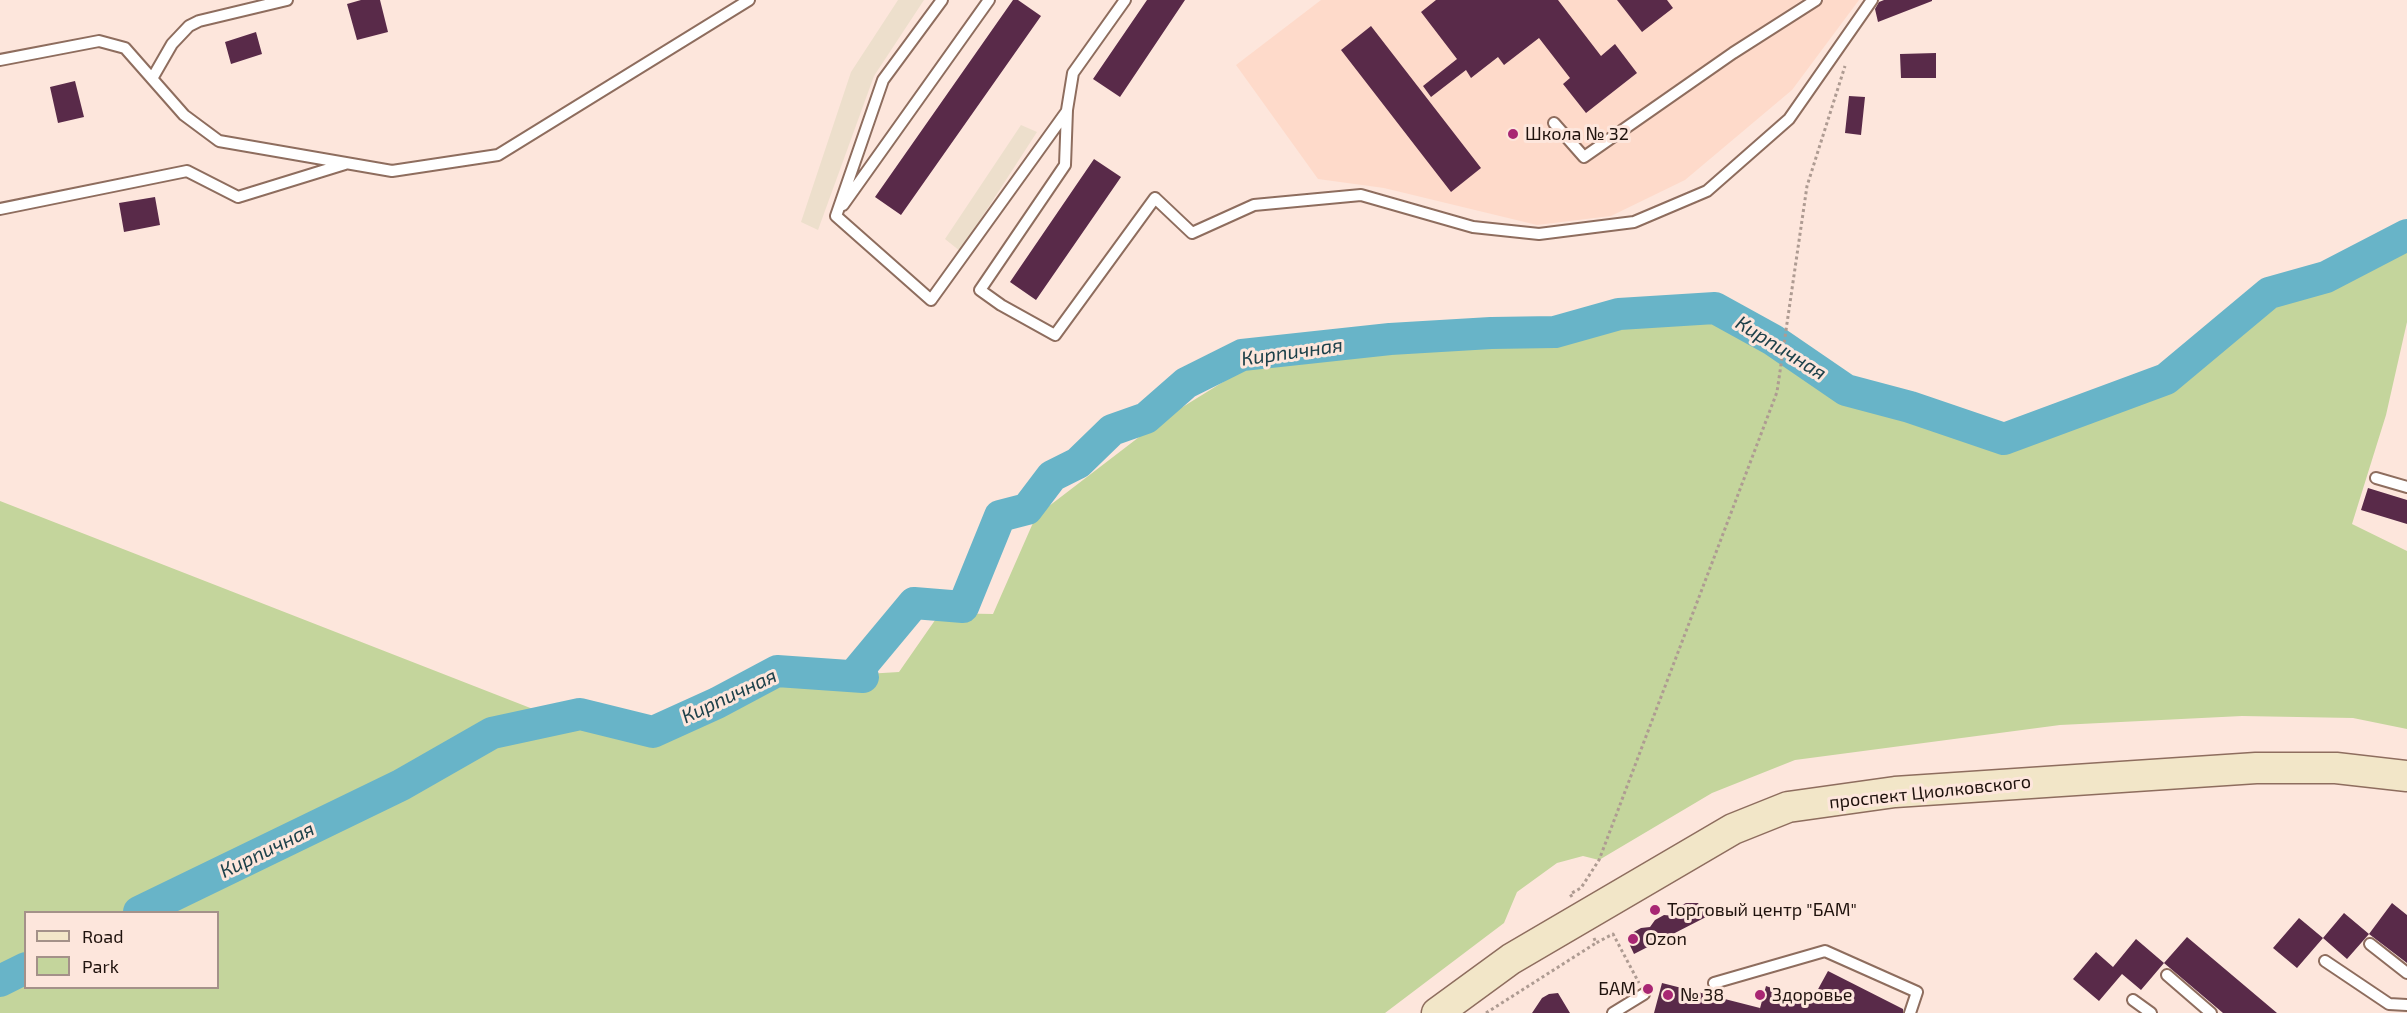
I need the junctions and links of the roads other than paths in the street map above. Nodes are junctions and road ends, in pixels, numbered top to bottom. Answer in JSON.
{"nodes":[{"id":1,"x":287,"y":0,"type":"edge"},
{"id":2,"x":749,"y":0,"type":"edge"},
{"id":3,"x":942,"y":0,"type":"edge"},
{"id":4,"x":989,"y":0,"type":"edge"},
{"id":5,"x":1125,"y":0,"type":"edge"},
{"id":6,"x":1816,"y":0,"type":"edge"},
{"id":7,"x":1872,"y":0,"type":"edge"},
{"id":8,"x":0,"y":60,"type":"edge"},
{"id":9,"x":153,"y":77,"type":"junction"},
{"id":10,"x":1067,"y":110,"type":"junction"},
{"id":11,"x":1554,"y":123,"type":"dead end"},
{"id":12,"x":348,"y":163,"type":"junction"},
{"id":13,"x":0,"y":209,"type":"edge"},
{"id":14,"x":836,"y":216,"type":"junction"},
{"id":15,"x":2376,"y":478,"type":"dead end"},
{"id":16,"x":2407,"y":487,"type":"edge"},
{"id":17,"x":2407,"y":776,"type":"edge"},
{"id":18,"x":2370,"y":944,"type":"dead end"},
{"id":19,"x":2325,"y":961,"type":"dead end"},
{"id":20,"x":2407,"y":973,"type":"edge"},
{"id":21,"x":2167,"y":975,"type":"dead end"},
{"id":22,"x":1714,"y":983,"type":"dead end"},
{"id":23,"x":1644,"y":994,"type":"road end"},
{"id":24,"x":2133,"y":1000,"type":"dead end"},
{"id":25,"x":2407,"y":1005,"type":"edge"},
{"id":26,"x":1437,"y":1013,"type":"edge"},
{"id":27,"x":1613,"y":1013,"type":"edge"},
{"id":28,"x":1910,"y":1013,"type":"edge"},
{"id":29,"x":2151,"y":1013,"type":"edge"},
{"id":30,"x":2211,"y":1013,"type":"edge"}],
"edges":[{"from":1,"to":9,"type":"lane"},
{"from":2,"to":12,"type":"lane"},
{"from":3,"to":14,"type":"lane"},
{"from":4,"to":14,"type":"lane"},
{"from":5,"to":10,"type":"lane"},
{"from":6,"to":11,"type":"lane"},
{"from":7,"to":10,"type":"lane"},
{"from":8,"to":9,"type":"lane"},
{"from":9,"to":12,"type":"lane"},
{"from":10,"to":14,"type":"lane"},
{"from":12,"to":13,"type":"lane"},
{"from":15,"to":16,"type":"lane"},
{"from":17,"to":26,"type":"main road","name":"проспект Циолковского"},
{"from":18,"to":20,"type":"lane"},
{"from":19,"to":25,"type":"lane"},
{"from":21,"to":30,"type":"lane"},
{"from":22,"to":28,"type":"lane"},
{"from":23,"to":27,"type":"lane"},
{"from":24,"to":29,"type":"lane"}]}
